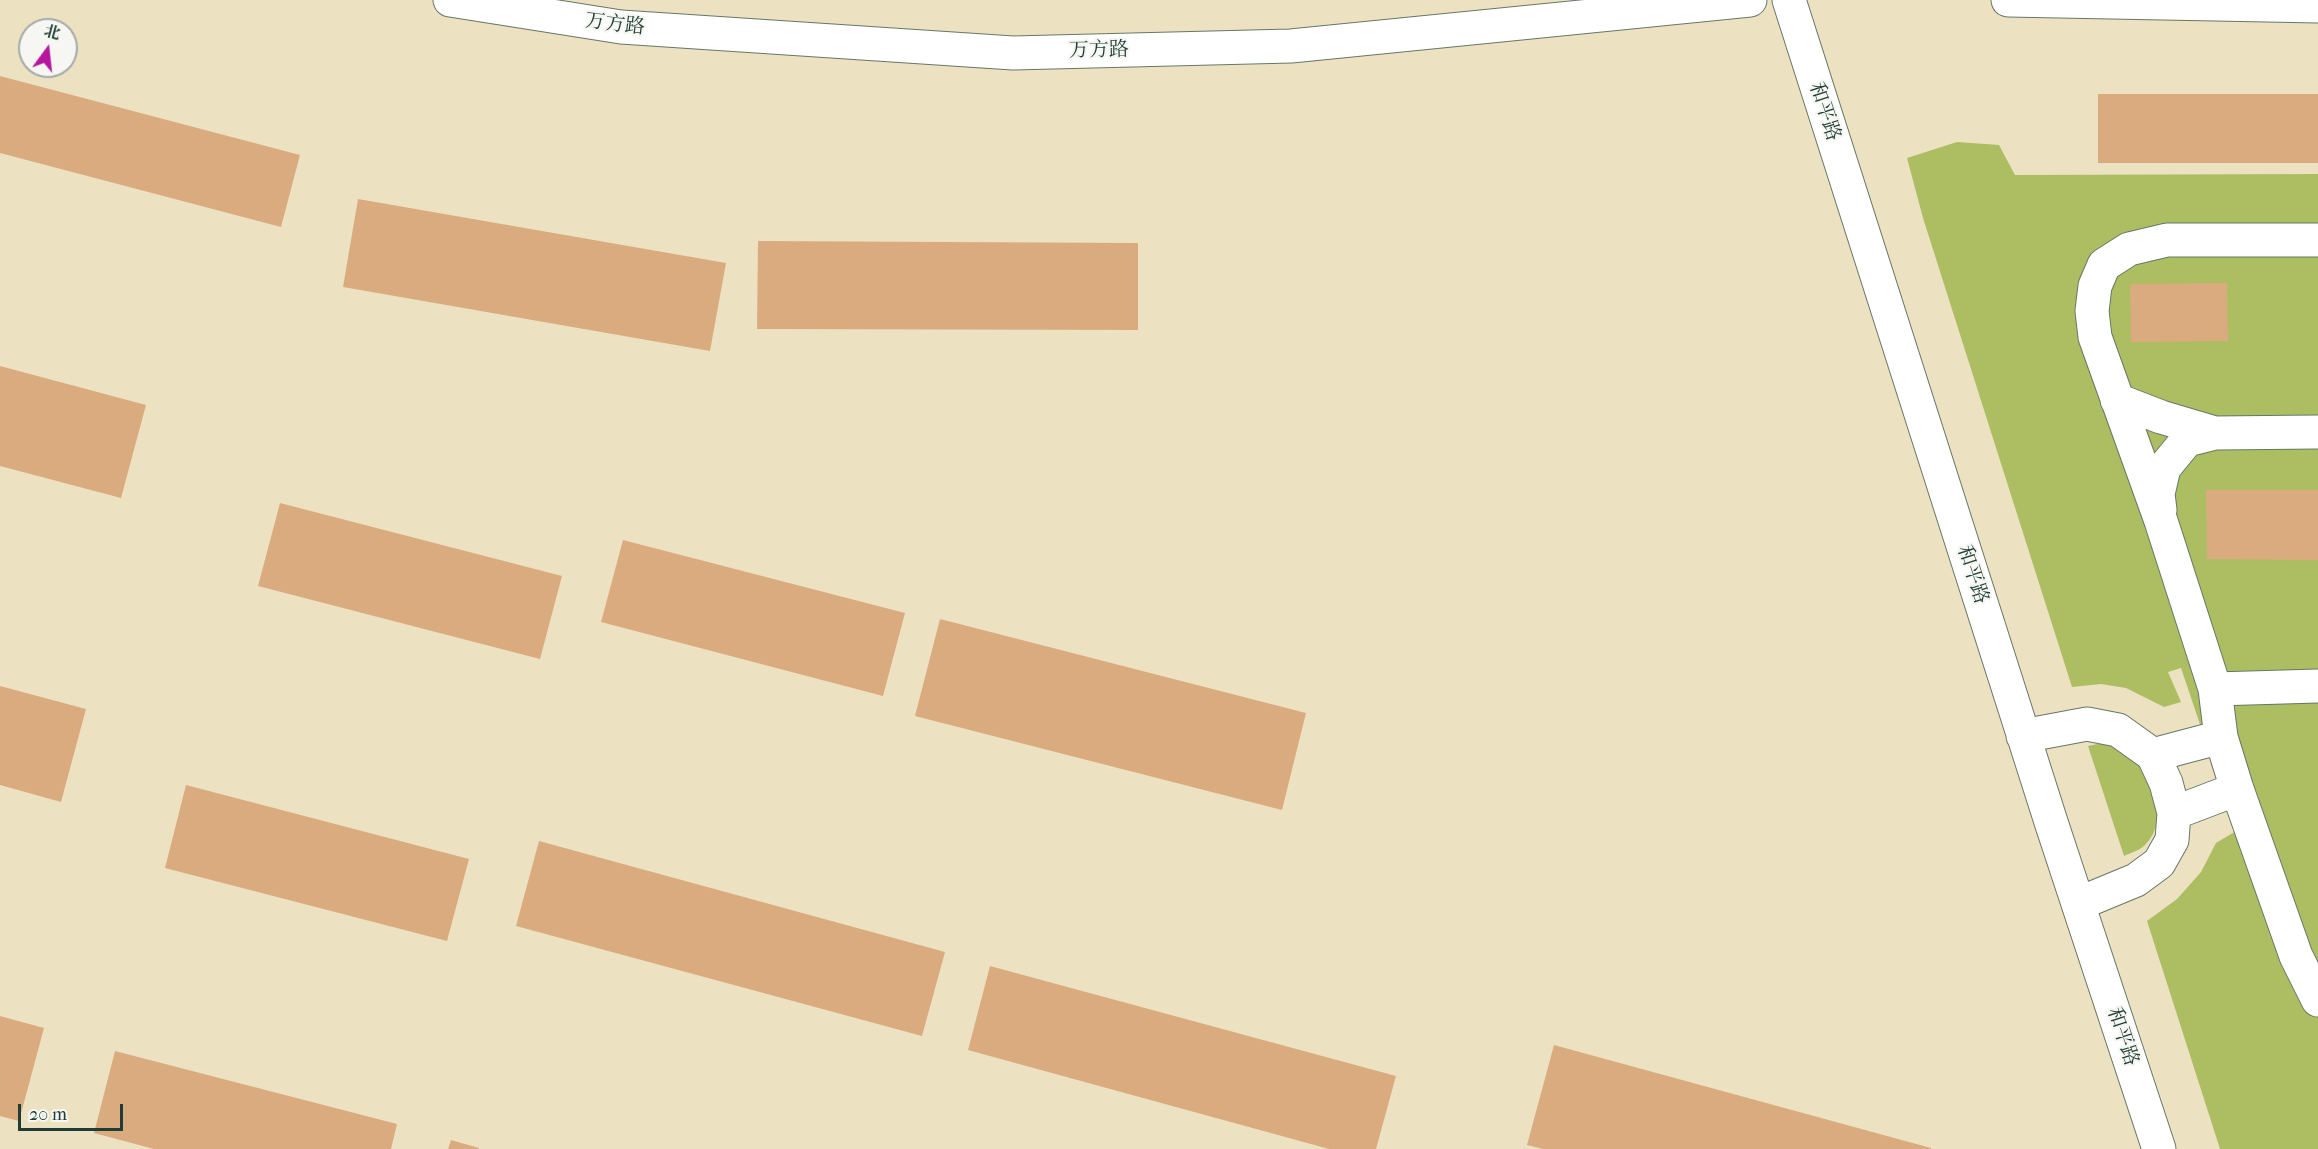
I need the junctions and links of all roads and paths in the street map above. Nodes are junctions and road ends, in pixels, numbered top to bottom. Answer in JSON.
{"nodes":[{"id":1,"x":450,"y":0,"type":"edge"},
{"id":2,"x":1750,"y":0,"type":"edge"},
{"id":3,"x":1789,"y":0,"type":"edge"},
{"id":4,"x":2008,"y":0,"type":"edge"},
{"id":5,"x":2318,"y":6,"type":"edge"},
{"id":6,"x":2318,"y":240,"type":"edge"},
{"id":7,"x":2117,"y":400,"type":"junction"},
{"id":8,"x":2318,"y":432,"type":"edge"},
{"id":9,"x":2215,"y":433,"type":"junction"},
{"id":10,"x":2161,"y":521,"type":"junction"},
{"id":11,"x":2318,"y":686,"type":"edge"},
{"id":12,"x":2215,"y":689,"type":"junction"},
{"id":13,"x":2023,"y":736,"type":"junction"},
{"id":14,"x":2222,"y":737,"type":"junction"},
{"id":15,"x":2153,"y":755,"type":"junction"},
{"id":16,"x":2237,"y":789,"type":"junction"},
{"id":17,"x":2174,"y":813,"type":"junction"},
{"id":18,"x":2078,"y":904,"type":"junction"},
{"id":19,"x":2318,"y":1000,"type":"edge"},
{"id":20,"x":2159,"y":1149,"type":"edge"}],
"edges":[{"from":1,"to":2,"type":"street","name":"万方路"},
{"from":3,"to":13,"type":"street","name":"和平路"},
{"from":4,"to":5,"type":"street"},
{"from":6,"to":7,"type":"street"},
{"from":7,"to":9,"type":"street"},
{"from":7,"to":10,"type":"street"},
{"from":8,"to":9,"type":"street"},
{"from":9,"to":10,"type":"street"},
{"from":10,"to":12,"type":"street"},
{"from":11,"to":12,"type":"street"},
{"from":12,"to":14,"type":"street"},
{"from":13,"to":15,"type":"street"},
{"from":13,"to":18,"type":"street","name":"和平路"},
{"from":14,"to":15,"type":"street"},
{"from":14,"to":16,"type":"street"},
{"from":15,"to":17,"type":"street"},
{"from":16,"to":17,"type":"street"},
{"from":16,"to":19,"type":"street"},
{"from":17,"to":18,"type":"street"},
{"from":18,"to":20,"type":"street","name":"和平路"}]}
